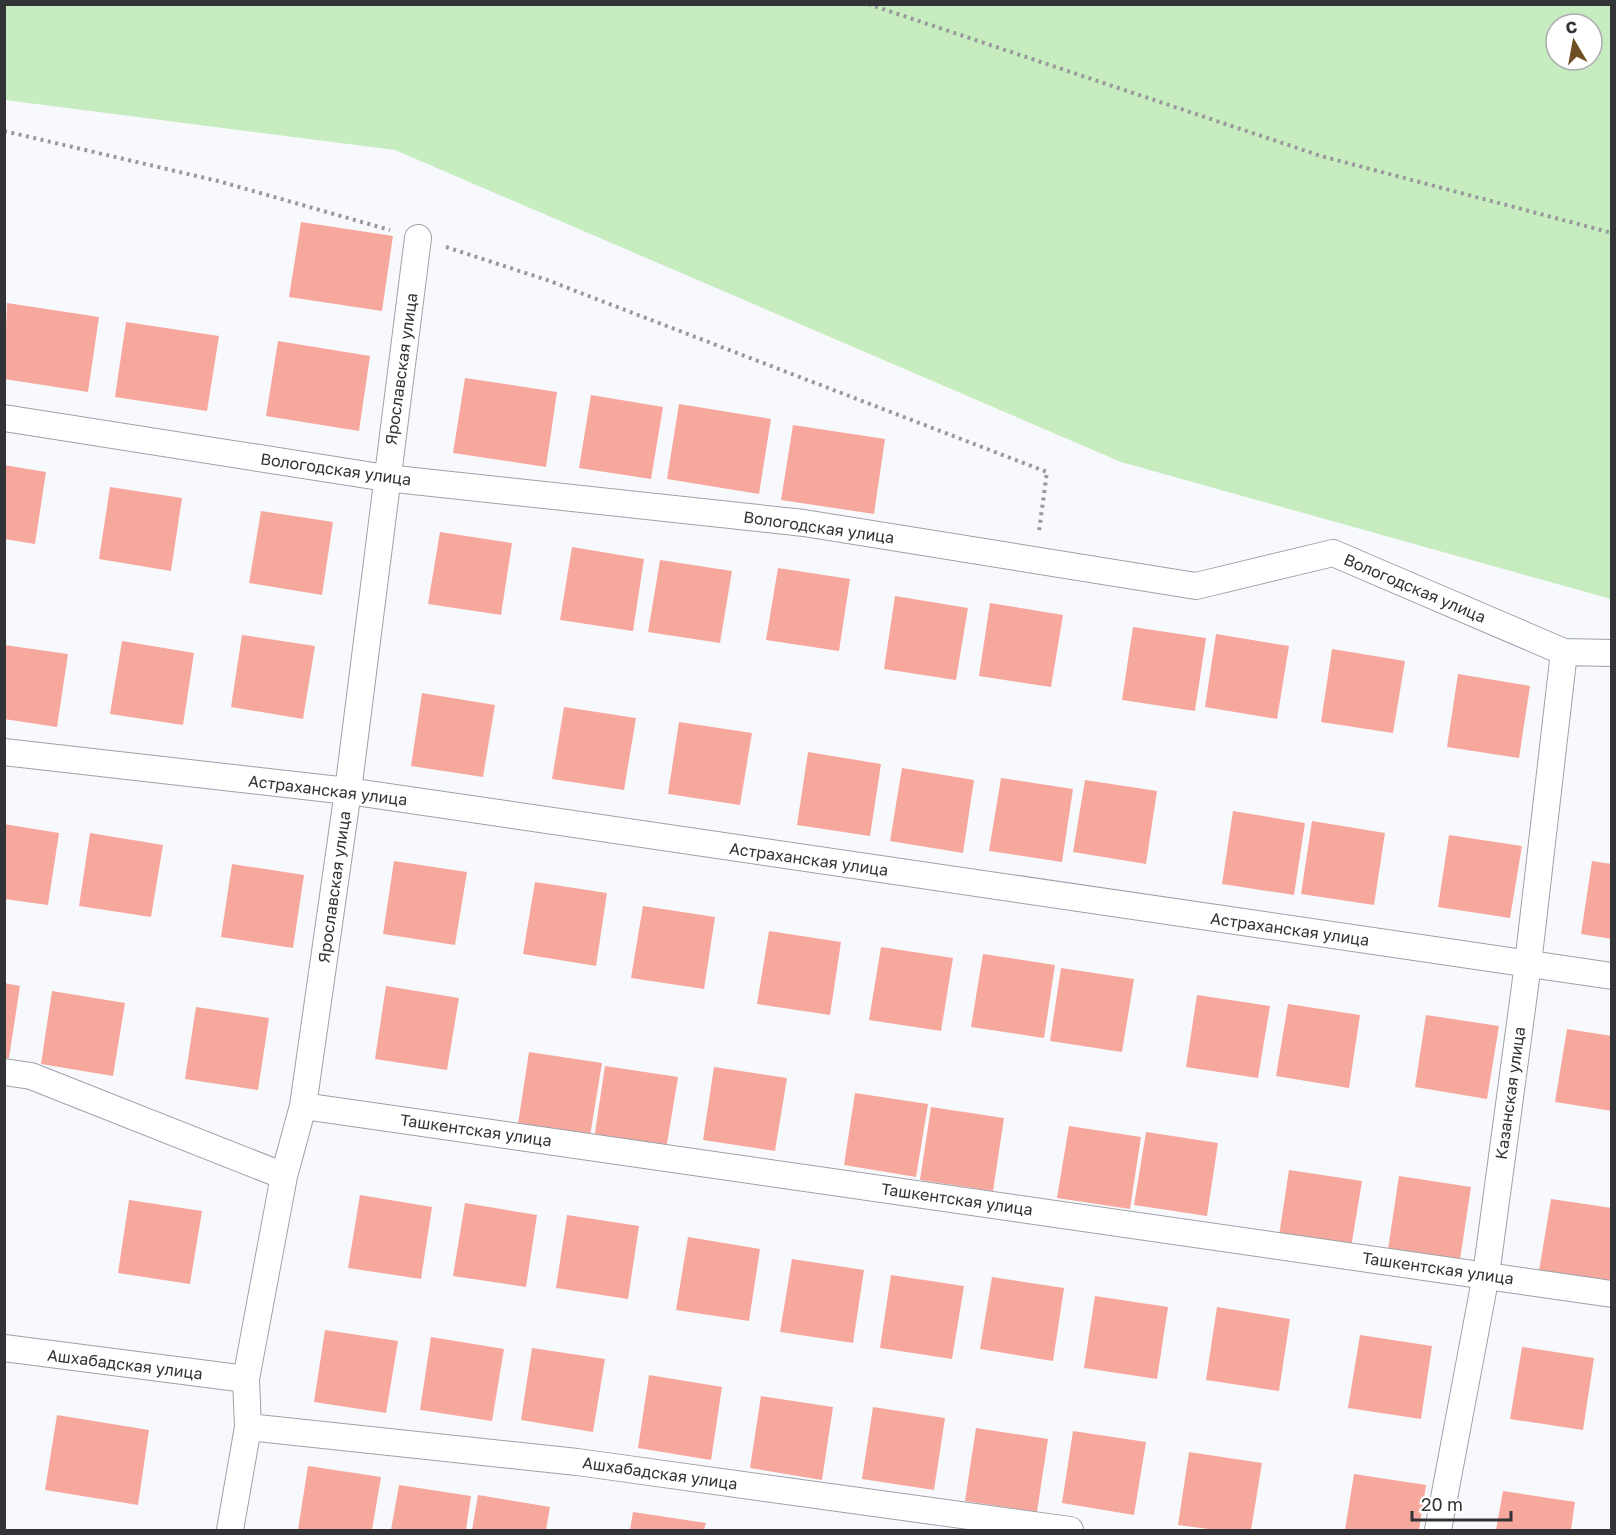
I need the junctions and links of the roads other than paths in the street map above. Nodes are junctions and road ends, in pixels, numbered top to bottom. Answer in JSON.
{"nodes":[{"id":1,"x":418,"y":238,"type":"road end"},
{"id":2,"x":4,"y":418,"type":"edge"},
{"id":3,"x":386,"y":478,"type":"junction"},
{"id":4,"x":1564,"y":652,"type":"junction"},
{"id":5,"x":1611,"y":653,"type":"edge"},
{"id":6,"x":4,"y":752,"type":"edge"},
{"id":7,"x":348,"y":791,"type":"junction"},
{"id":8,"x":1528,"y":964,"type":"junction"},
{"id":9,"x":1611,"y":976,"type":"edge"},
{"id":10,"x":4,"y":1072,"type":"edge"},
{"id":11,"x":303,"y":1106,"type":"junction"},
{"id":12,"x":284,"y":1176,"type":"junction"},
{"id":13,"x":1486,"y":1275,"type":"junction"},
{"id":14,"x":1611,"y":1294,"type":"edge"},
{"id":15,"x":4,"y":1348,"type":"edge"},
{"id":16,"x":246,"y":1379,"type":"junction"},
{"id":17,"x":248,"y":1427,"type":"junction"},
{"id":18,"x":230,"y":1530,"type":"edge"},
{"id":19,"x":1070,"y":1530,"type":"edge"},
{"id":20,"x":1437,"y":1530,"type":"edge"}],
"edges":[{"from":1,"to":3,"type":"street","name":"Ярославская улица"},
{"from":2,"to":3,"type":"street","name":"Вологодская улица"},
{"from":3,"to":4,"type":"street","name":"Вологодская улица"},
{"from":3,"to":7,"type":"street","name":"Ярославская улица"},
{"from":4,"to":5,"type":"street","name":"Вологодская улица"},
{"from":4,"to":8,"type":"street","name":"Казанская улица"},
{"from":6,"to":7,"type":"street","name":"Астраханская улица"},
{"from":7,"to":8,"type":"street","name":"Астраханская улица"},
{"from":7,"to":11,"type":"street","name":"Ярославская улица"},
{"from":8,"to":9,"type":"street","name":"Астраханская улица"},
{"from":8,"to":13,"type":"street","name":"Казанская улица"},
{"from":10,"to":12,"type":"street"},
{"from":11,"to":12,"type":"street","name":"Ярославская улица"},
{"from":11,"to":13,"type":"street","name":"Ташкентская улица"},
{"from":12,"to":16,"type":"street","name":"Ярославская улица"},
{"from":13,"to":14,"type":"street","name":"Ташкентская улица"},
{"from":13,"to":20,"type":"street","name":"Казанская улица"},
{"from":15,"to":16,"type":"street","name":"Ашхабадская улица"},
{"from":16,"to":17,"type":"street","name":"Ярославская улица"},
{"from":17,"to":18,"type":"street","name":"Ярославская улица"},
{"from":17,"to":19,"type":"street","name":"Ашхабадская улица"}]}
